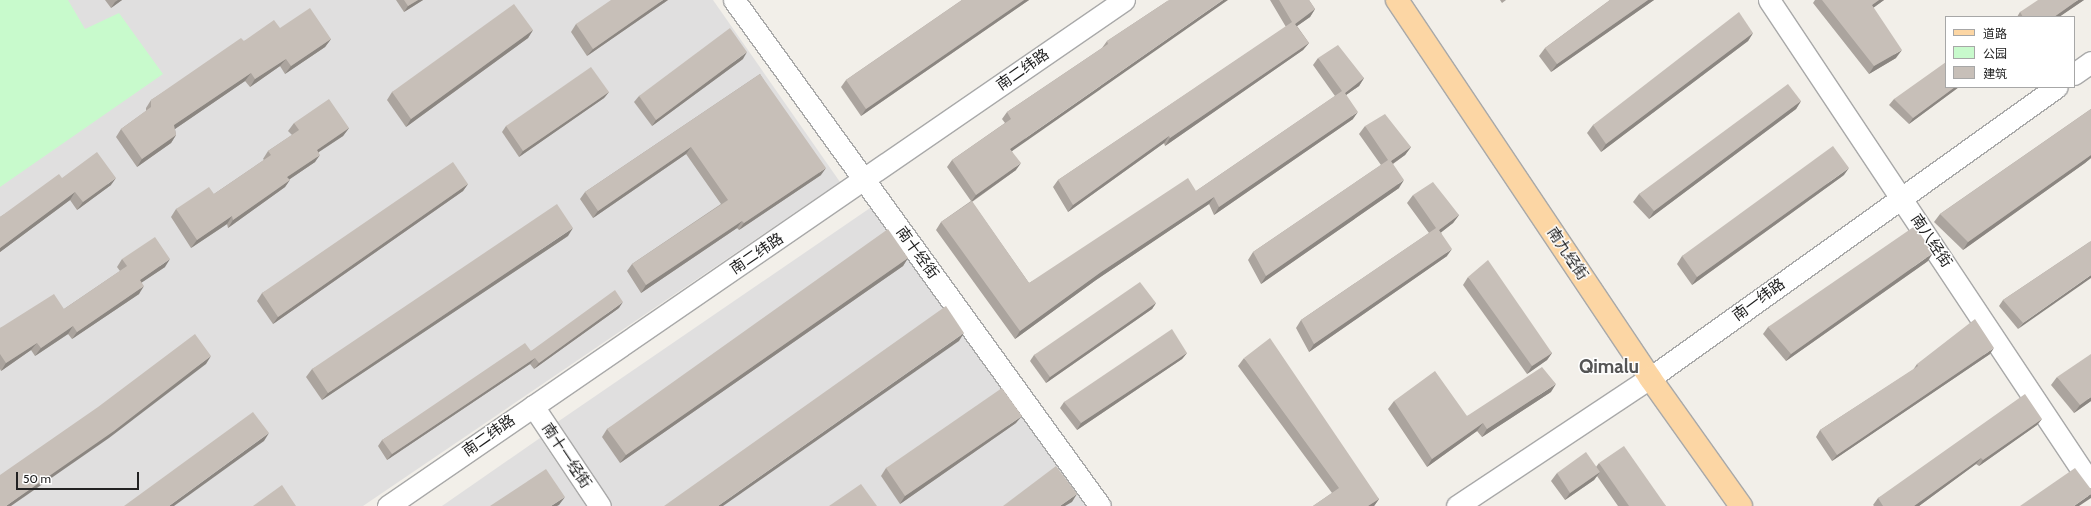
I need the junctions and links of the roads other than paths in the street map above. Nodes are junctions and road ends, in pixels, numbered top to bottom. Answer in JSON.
{"nodes":[{"id":1,"x":734,"y":0,"type":"edge"},
{"id":2,"x":1124,"y":0,"type":"edge"},
{"id":3,"x":1397,"y":0,"type":"edge"},
{"id":4,"x":1769,"y":0,"type":"edge"},
{"id":5,"x":2091,"y":62,"type":"edge"},
{"id":6,"x":2075,"y":73,"type":"edge"},
{"id":7,"x":2055,"y":88,"type":"edge"},
{"id":8,"x":864,"y":180,"type":"junction"},
{"id":9,"x":1902,"y":197,"type":"junction"},
{"id":10,"x":1650,"y":378,"type":"junction"},
{"id":11,"x":533,"y":406,"type":"junction"},
{"id":12,"x":2091,"y":484,"type":"edge"},
{"id":13,"x":388,"y":506,"type":"edge"},
{"id":14,"x":600,"y":506,"type":"edge"},
{"id":15,"x":1100,"y":506,"type":"edge"},
{"id":16,"x":1457,"y":506,"type":"edge"},
{"id":17,"x":1741,"y":506,"type":"edge"}],
"edges":[{"from":1,"to":8,"type":"street","name":"南十经街"},
{"from":2,"to":8,"type":"street","name":"南二纬路"},
{"from":3,"to":10,"type":"main road","name":"南九经街"},
{"from":4,"to":9,"type":"street","name":"南八经街"},
{"from":5,"to":6,"type":"street"},
{"from":7,"to":9,"type":"street","name":"南一纬路"},
{"from":8,"to":11,"type":"street","name":"南二纬路"},
{"from":8,"to":15,"type":"street","name":"南十经街"},
{"from":9,"to":10,"type":"street","name":"南一纬路"},
{"from":9,"to":12,"type":"street","name":"南八经街"},
{"from":10,"to":16,"type":"street","name":"南一纬路"},
{"from":10,"to":17,"type":"main road","name":"南九经街"},
{"from":11,"to":13,"type":"street","name":"南二纬路"},
{"from":11,"to":14,"type":"street","name":"南十一经街"}]}
